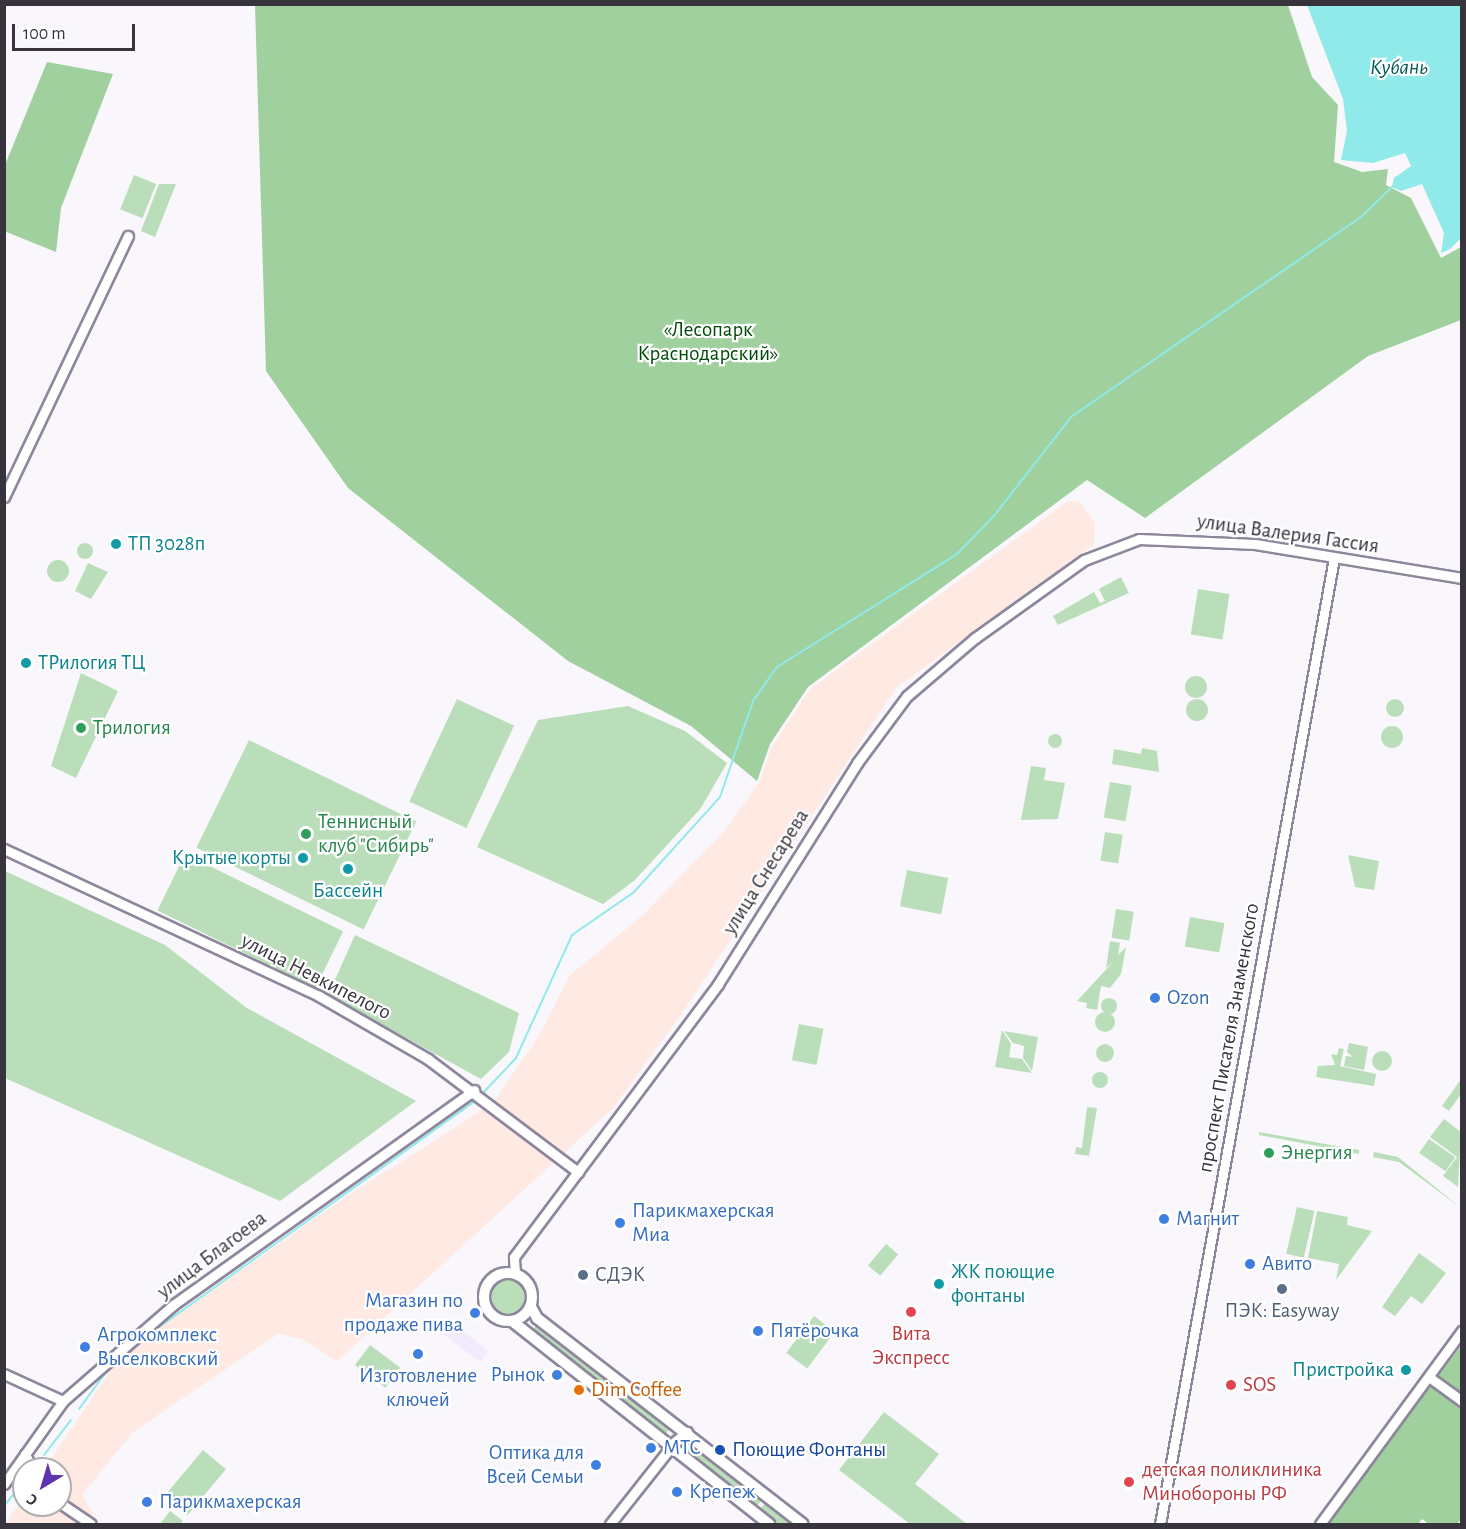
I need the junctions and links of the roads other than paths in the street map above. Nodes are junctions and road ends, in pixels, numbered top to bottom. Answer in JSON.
{"nodes":[{"id":1,"x":128,"y":236,"type":"dead end"},
{"id":2,"x":4,"y":497,"type":"edge"},
{"id":3,"x":1110,"y":546,"type":"joint"},
{"id":4,"x":1334,"y":558,"type":"junction"},
{"id":5,"x":1461,"y":578,"type":"edge"},
{"id":6,"x":4,"y":849,"type":"edge"},
{"id":7,"x":476,"y":1091,"type":"junction"},
{"id":8,"x":578,"y":1172,"type":"junction"},
{"id":9,"x":514,"y":1273,"type":"junction"},
{"id":10,"x":531,"y":1307,"type":"junction"},
{"id":11,"x":512,"y":1321,"type":"junction"},
{"id":12,"x":1461,"y":1331,"type":"edge"},
{"id":13,"x":4,"y":1374,"type":"edge"},
{"id":14,"x":1429,"y":1377,"type":"junction"},
{"id":15,"x":63,"y":1401,"type":"junction"},
{"id":16,"x":1461,"y":1401,"type":"edge"},
{"id":17,"x":676,"y":1425,"type":"junction"},
{"id":18,"x":687,"y":1433,"type":"junction"},
{"id":19,"x":669,"y":1447,"type":"junction"},
{"id":20,"x":26,"y":1457,"type":"edge"},
{"id":21,"x":72,"y":1511,"type":"edge"},
{"id":22,"x":91,"y":1524,"type":"edge"},
{"id":23,"x":610,"y":1524,"type":"edge"},
{"id":24,"x":769,"y":1524,"type":"edge"},
{"id":25,"x":803,"y":1524,"type":"edge"},
{"id":26,"x":1160,"y":1524,"type":"edge"},
{"id":27,"x":1320,"y":1524,"type":"edge"}],
"edges":[{"from":1,"to":2,"type":"street"},
{"from":3,"to":4,"type":"street","name":"улица Валерия Гассия"},
{"from":3,"to":8,"type":"street","name":"улица Снесарева"},
{"from":4,"to":5,"type":"street","name":"улица Валерия Гассия"},
{"from":4,"to":26,"type":"street","name":"проспект Писателя Знаменского"},
{"from":6,"to":7,"type":"street","name":"улица Невкипелого"},
{"from":7,"to":8,"type":"street","name":"улица Невкипелого"},
{"from":7,"to":15,"type":"street","name":"улица Благоева"},
{"from":8,"to":9,"type":"street","name":"улица Снесарева"},
{"from":9,"to":10,"type":"street"},
{"from":9,"to":11,"type":"street"},
{"from":10,"to":11,"type":"street"},
{"from":10,"to":17,"type":"street"},
{"from":11,"to":19,"type":"street"},
{"from":12,"to":14,"type":"street"},
{"from":13,"to":15,"type":"street"},
{"from":14,"to":16,"type":"street"},
{"from":14,"to":27,"type":"street"},
{"from":15,"to":20,"type":"street","name":"улица Благоева"},
{"from":17,"to":18,"type":"street"},
{"from":17,"to":19,"type":"street"},
{"from":18,"to":19,"type":"street"},
{"from":18,"to":25,"type":"street"},
{"from":19,"to":23,"type":"street"},
{"from":19,"to":24,"type":"street"},
{"from":21,"to":22,"type":"street"}]}
